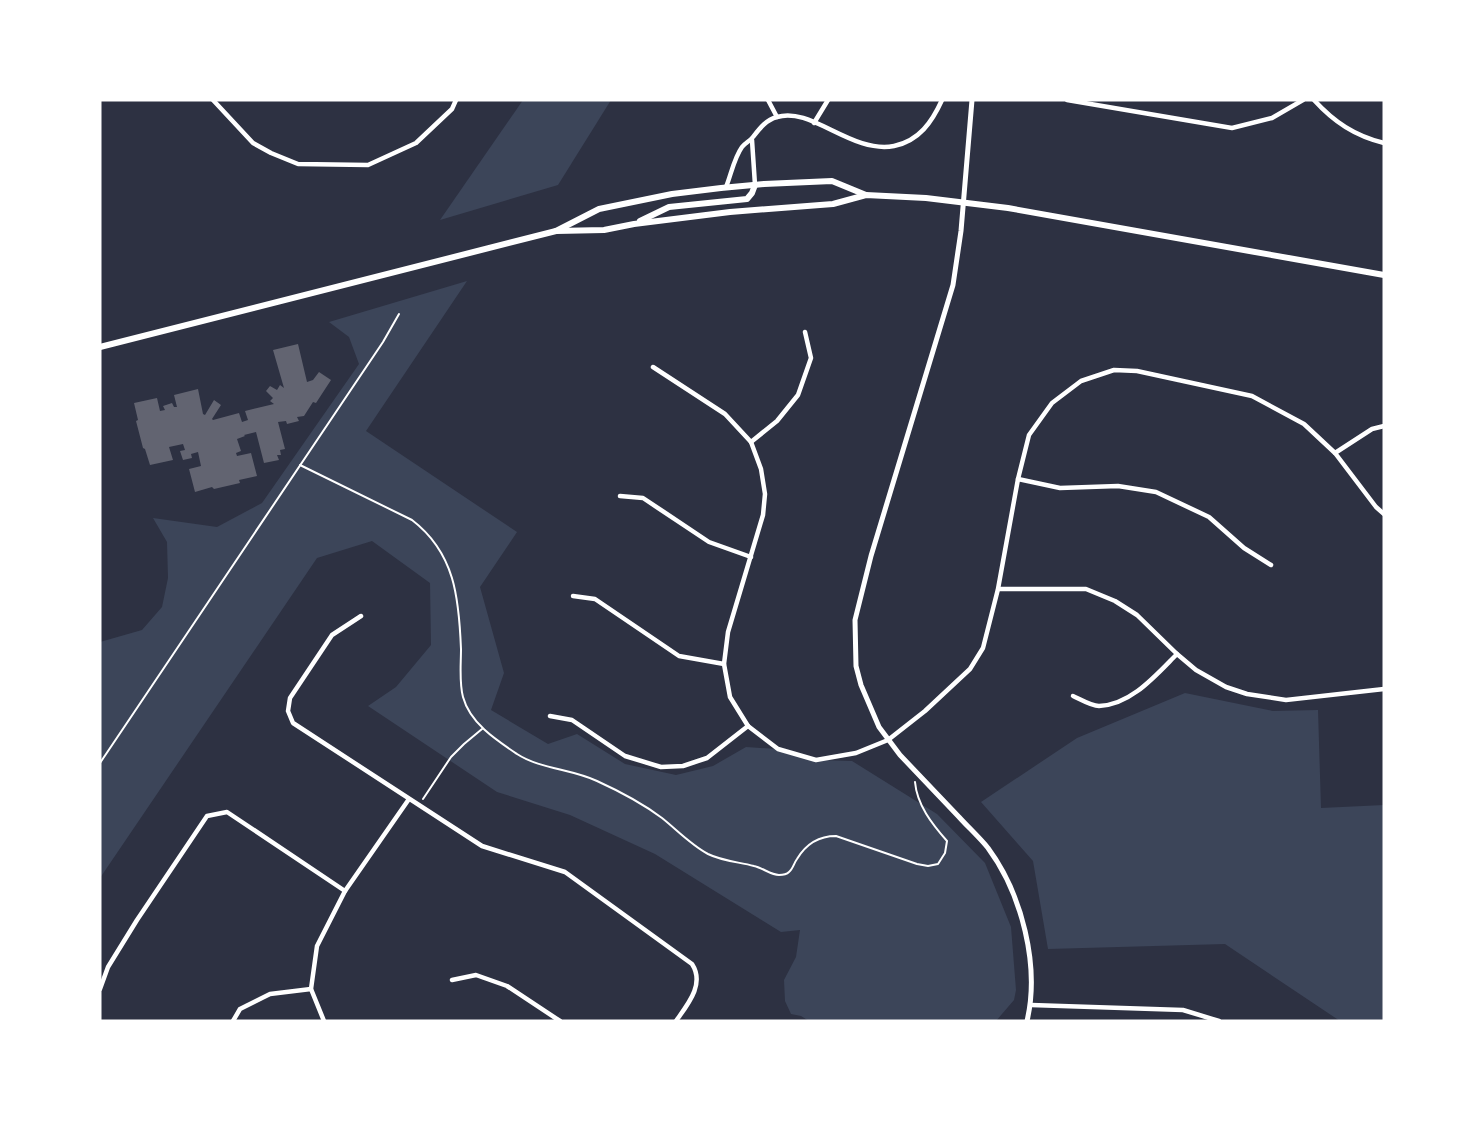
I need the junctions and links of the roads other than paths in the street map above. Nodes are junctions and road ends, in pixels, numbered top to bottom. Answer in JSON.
{"nodes":[{"id":1,"x":213,"y":100,"type":"edge"},
{"id":2,"x":456,"y":100,"type":"edge"},
{"id":3,"x":768,"y":100,"type":"edge"},
{"id":4,"x":828,"y":100,"type":"edge"},
{"id":5,"x":942,"y":100,"type":"edge"},
{"id":6,"x":972,"y":100,"type":"edge"},
{"id":7,"x":1068,"y":100,"type":"edge"},
{"id":8,"x":1303,"y":100,"type":"edge"},
{"id":9,"x":1314,"y":100,"type":"edge"},
{"id":10,"x":777,"y":117,"type":"junction"},
{"id":11,"x":814,"y":123,"type":"junction"},
{"id":12,"x":752,"y":140,"type":"junction"},
{"id":13,"x":1384,"y":143,"type":"edge"},
{"id":14,"x":755,"y":185,"type":"junction"},
{"id":15,"x":726,"y":188,"type":"junction"},
{"id":16,"x":866,"y":195,"type":"junction"},
{"id":17,"x":963,"y":202,"type":"junction"},
{"id":18,"x":634,"y":224,"type":"junction"},
{"id":19,"x":556,"y":230,"type":"junction"},
{"id":20,"x":1384,"y":275,"type":"edge"},
{"id":21,"x":805,"y":332,"type":"dead end"},
{"id":22,"x":100,"y":347,"type":"edge"},
{"id":23,"x":653,"y":367,"type":"dead end"},
{"id":24,"x":1384,"y":426,"type":"edge"},
{"id":25,"x":751,"y":442,"type":"junction"},
{"id":26,"x":1335,"y":453,"type":"junction"},
{"id":27,"x":1018,"y":479,"type":"junction"},
{"id":28,"x":620,"y":496,"type":"dead end"},
{"id":29,"x":1384,"y":514,"type":"edge"},
{"id":30,"x":751,"y":557,"type":"junction"},
{"id":31,"x":1270,"y":565,"type":"dead end"},
{"id":32,"x":998,"y":589,"type":"junction"},
{"id":33,"x":573,"y":596,"type":"dead end"},
{"id":34,"x":361,"y":616,"type":"dead end"},
{"id":35,"x":1177,"y":654,"type":"junction"},
{"id":36,"x":724,"y":664,"type":"junction"},
{"id":37,"x":1384,"y":689,"type":"edge"},
{"id":38,"x":1073,"y":696,"type":"dead end"},
{"id":39,"x":550,"y":716,"type":"dead end"},
{"id":40,"x":748,"y":726,"type":"junction"},
{"id":41,"x":888,"y":740,"type":"junction"},
{"id":42,"x":410,"y":799,"type":"junction"},
{"id":43,"x":345,"y":891,"type":"junction"},
{"id":44,"x":452,"y":980,"type":"dead end"},
{"id":45,"x":100,"y":989,"type":"edge"},
{"id":46,"x":311,"y":989,"type":"junction"},
{"id":47,"x":1031,"y":1005,"type":"junction"},
{"id":48,"x":233,"y":1021,"type":"edge"},
{"id":49,"x":324,"y":1021,"type":"edge"},
{"id":50,"x":560,"y":1021,"type":"edge"},
{"id":51,"x":676,"y":1021,"type":"edge"},
{"id":52,"x":1027,"y":1021,"type":"edge"},
{"id":53,"x":1219,"y":1021,"type":"edge"}],
"edges":[{"from":1,"to":2,"type":"street"},
{"from":3,"to":10,"type":"street"},
{"from":4,"to":11,"type":"street"},
{"from":5,"to":11,"type":"street"},
{"from":6,"to":17,"type":"street"},
{"from":7,"to":8,"type":"street"},
{"from":9,"to":13,"type":"street"},
{"from":10,"to":11,"type":"street"},
{"from":10,"to":12,"type":"street"},
{"from":12,"to":14,"type":"street"},
{"from":12,"to":15,"type":"street"},
{"from":14,"to":15,"type":"main road"},
{"from":14,"to":16,"type":"main road"},
{"from":14,"to":18,"type":"main road"},
{"from":15,"to":19,"type":"main road"},
{"from":16,"to":17,"type":"main road"},
{"from":16,"to":18,"type":"main road"},
{"from":17,"to":20,"type":"main road"},
{"from":17,"to":41,"type":"street"},
{"from":18,"to":19,"type":"main road"},
{"from":19,"to":22,"type":"main road"},
{"from":21,"to":25,"type":"street"},
{"from":23,"to":25,"type":"street"},
{"from":24,"to":26,"type":"street"},
{"from":25,"to":30,"type":"street"},
{"from":26,"to":27,"type":"street"},
{"from":26,"to":29,"type":"street"},
{"from":27,"to":31,"type":"street"},
{"from":27,"to":32,"type":"street"},
{"from":28,"to":30,"type":"street"},
{"from":30,"to":36,"type":"street"},
{"from":32,"to":35,"type":"street"},
{"from":32,"to":41,"type":"street"},
{"from":33,"to":36,"type":"street"},
{"from":34,"to":42,"type":"street"},
{"from":35,"to":37,"type":"street"},
{"from":35,"to":38,"type":"street"},
{"from":36,"to":40,"type":"street"},
{"from":39,"to":40,"type":"street"},
{"from":40,"to":41,"type":"street"},
{"from":41,"to":47,"type":"street"},
{"from":42,"to":43,"type":"street"},
{"from":42,"to":51,"type":"street"},
{"from":43,"to":45,"type":"street"},
{"from":43,"to":46,"type":"street"},
{"from":44,"to":50,"type":"street"},
{"from":46,"to":48,"type":"street"},
{"from":46,"to":49,"type":"street"},
{"from":47,"to":52,"type":"street"},
{"from":47,"to":53,"type":"street"}]}
